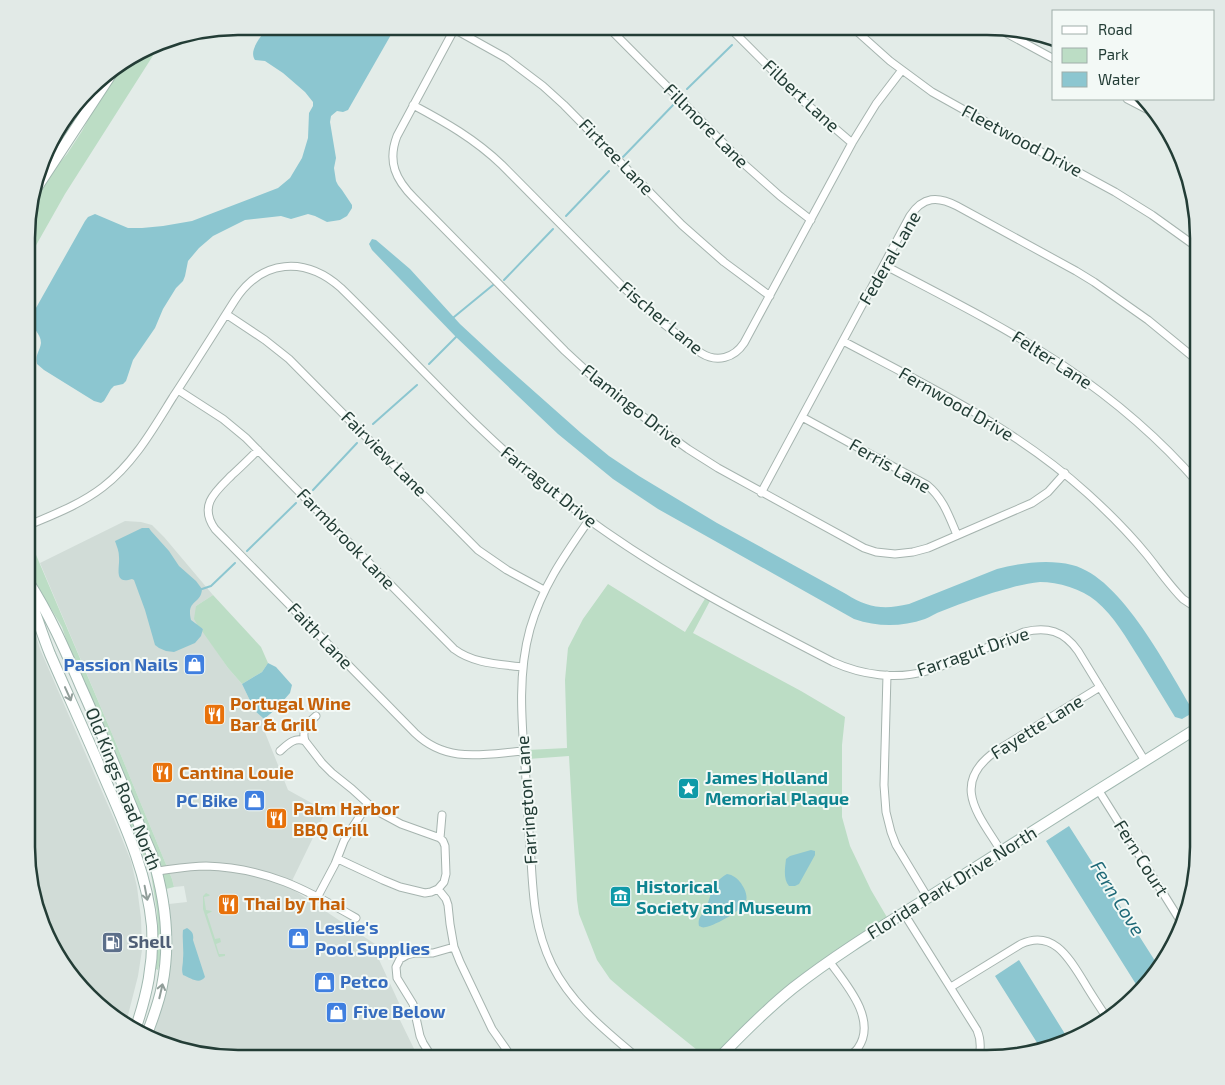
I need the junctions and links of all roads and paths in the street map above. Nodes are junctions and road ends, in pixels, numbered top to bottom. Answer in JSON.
{"nodes":[{"id":1,"x":451,"y":35,"type":"edge"},
{"id":2,"x":467,"y":35,"type":"edge"},
{"id":3,"x":616,"y":35,"type":"edge"},
{"id":4,"x":738,"y":35,"type":"edge"},
{"id":5,"x":861,"y":35,"type":"edge"},
{"id":6,"x":1013,"y":37,"type":"edge"},
{"id":7,"x":1052,"y":58,"type":"edge"},
{"id":8,"x":902,"y":70,"type":"junction"},
{"id":9,"x":104,"y":85,"type":"edge"},
{"id":10,"x":1129,"y":100,"type":"edge"},
{"id":11,"x":413,"y":105,"type":"junction"},
{"id":12,"x":1142,"y":107,"type":"edge"},
{"id":13,"x":852,"y":144,"type":"junction"},
{"id":14,"x":46,"y":174,"type":"edge"},
{"id":15,"x":811,"y":220,"type":"junction"},
{"id":16,"x":1190,"y":242,"type":"edge"},
{"id":17,"x":884,"y":265,"type":"junction"},
{"id":18,"x":770,"y":296,"type":"junction"},
{"id":19,"x":226,"y":314,"type":"junction"},
{"id":20,"x":843,"y":341,"type":"junction"},
{"id":21,"x":1190,"y":354,"type":"edge"},
{"id":22,"x":178,"y":390,"type":"junction"},
{"id":23,"x":802,"y":417,"type":"junction"},
{"id":24,"x":258,"y":450,"type":"junction"},
{"id":25,"x":1064,"y":473,"type":"junction"},
{"id":26,"x":1190,"y":474,"type":"edge"},
{"id":27,"x":761,"y":492,"type":"junction"},
{"id":28,"x":589,"y":520,"type":"junction"},
{"id":29,"x":35,"y":521,"type":"edge"},
{"id":30,"x":957,"y":535,"type":"junction"},
{"id":31,"x":544,"y":590,"type":"junction"},
{"id":32,"x":35,"y":593,"type":"edge"},
{"id":33,"x":1190,"y":604,"type":"edge"},
{"id":34,"x":35,"y":612,"type":"edge"},
{"id":35,"x":523,"y":667,"type":"junction"},
{"id":36,"x":888,"y":675,"type":"junction"},
{"id":37,"x":1100,"y":687,"type":"junction"},
{"id":38,"x":316,"y":716,"type":"dead end"},
{"id":39,"x":1190,"y":733,"type":"edge"},
{"id":40,"x":86,"y":734,"type":"junction"},
{"id":41,"x":305,"y":741,"type":"junction"},
{"id":42,"x":280,"y":751,"type":"dead end"},
{"id":43,"x":524,"y":751,"type":"junction"},
{"id":44,"x":1145,"y":761,"type":"junction"},
{"id":45,"x":1099,"y":791,"type":"junction"},
{"id":46,"x":129,"y":799,"type":"junction"},
{"id":47,"x":368,"y":804,"type":"junction"},
{"id":48,"x":442,"y":815,"type":"dead end"},
{"id":49,"x":440,"y":838,"type":"junction"},
{"id":50,"x":1001,"y":851,"type":"junction"},
{"id":51,"x":338,"y":859,"type":"junction"},
{"id":52,"x":157,"y":871,"type":"junction"},
{"id":53,"x":438,"y":889,"type":"junction"},
{"id":54,"x":318,"y":896,"type":"junction"},
{"id":55,"x":928,"y":898,"type":"junction"},
{"id":56,"x":903,"y":912,"type":"junction"},
{"id":57,"x":1178,"y":916,"type":"edge"},
{"id":58,"x":356,"y":918,"type":"dead end"},
{"id":59,"x":454,"y":946,"type":"junction"},
{"id":60,"x":829,"y":961,"type":"junction"},
{"id":61,"x":951,"y":987,"type":"junction"},
{"id":62,"x":1104,"y":1013,"type":"edge"},
{"id":63,"x":137,"y":1024,"type":"edge"},
{"id":64,"x":149,"y":1029,"type":"edge"},
{"id":65,"x":427,"y":1050,"type":"edge"},
{"id":66,"x":507,"y":1050,"type":"edge"},
{"id":67,"x":629,"y":1050,"type":"edge"},
{"id":68,"x":727,"y":1050,"type":"edge"},
{"id":69,"x":857,"y":1050,"type":"edge"},
{"id":70,"x":980,"y":1050,"type":"edge"}],
"edges":[{"from":1,"to":11,"type":"street","name":"Flamingo Drive"},
{"from":2,"to":18,"type":"street","name":"Firtree Lane"},
{"from":3,"to":15,"type":"street","name":"Fillmore Lane"},
{"from":4,"to":13,"type":"street","name":"Filbert Lane"},
{"from":5,"to":8,"type":"street","name":"Fleetwood Drive"},
{"from":6,"to":7,"type":"street"},
{"from":8,"to":13,"type":"street","name":"Fischer Lane"},
{"from":8,"to":16,"type":"street","name":"Fleetwood Drive"},
{"from":9,"to":14,"type":"street"},
{"from":10,"to":12,"type":"street"},
{"from":11,"to":18,"type":"street","name":"Fischer Lane"},
{"from":11,"to":27,"type":"street","name":"Flamingo Drive"},
{"from":13,"to":15,"type":"street","name":"Fischer Lane"},
{"from":15,"to":18,"type":"street","name":"Fischer Lane"},
{"from":17,"to":20,"type":"street","name":"Federal Lane"},
{"from":17,"to":21,"type":"street","name":"Federal Lane"},
{"from":17,"to":26,"type":"street","name":"Felter Lane"},
{"from":19,"to":22,"type":"street","name":"Farragut Drive"},
{"from":19,"to":28,"type":"street","name":"Farragut Drive"},
{"from":19,"to":31,"type":"street","name":"Fairview Lane"},
{"from":20,"to":23,"type":"street","name":"Federal Lane"},
{"from":20,"to":25,"type":"street","name":"Fernwood Drive"},
{"from":22,"to":24,"type":"street","name":"Farmbrook Lane"},
{"from":22,"to":29,"type":"street","name":"Farragut Drive"},
{"from":23,"to":27,"type":"street","name":"Federal Lane"},
{"from":23,"to":30,"type":"street","name":"Ferris Lane"},
{"from":24,"to":35,"type":"street","name":"Farmbrook Lane"},
{"from":24,"to":43,"type":"street","name":"Faith Lane"},
{"from":25,"to":30,"type":"street","name":"Flamingo Drive"},
{"from":25,"to":33,"type":"street","name":"Fernwood Drive"},
{"from":27,"to":30,"type":"street","name":"Flamingo Drive"},
{"from":28,"to":31,"type":"street","name":"Farrington Lane"},
{"from":28,"to":36,"type":"street","name":"Farragut Drive"},
{"from":31,"to":35,"type":"street","name":"Farrington Lane"},
{"from":32,"to":46,"type":"street","name":"Old Kings Road North"},
{"from":34,"to":40,"type":"street","name":"Old Kings Road North","one_way":true},
{"from":35,"to":43,"type":"street","name":"Farrington Lane"},
{"from":36,"to":37,"type":"street","name":"Farragut Drive"},
{"from":36,"to":55,"type":"street"},
{"from":37,"to":44,"type":"street","name":"Farragut Drive"},
{"from":37,"to":50,"type":"street","name":"Fayette Lane"},
{"from":38,"to":41,"type":"street"},
{"from":39,"to":44,"type":"street","name":"Florida Park Drive North"},
{"from":40,"to":46,"type":"street"},
{"from":40,"to":63,"type":"street","name":"Old Kings Road North","one_way":true},
{"from":41,"to":42,"type":"street"},
{"from":41,"to":47,"type":"street"},
{"from":43,"to":67,"type":"street","name":"Farrington Lane"},
{"from":44,"to":45,"type":"street","name":"Florida Park Drive North"},
{"from":45,"to":50,"type":"street","name":"Florida Park Drive North"},
{"from":45,"to":57,"type":"street","name":"Fern Court"},
{"from":46,"to":52,"type":"street","name":"Old Kings Road North"},
{"from":47,"to":49,"type":"street"},
{"from":47,"to":51,"type":"street"},
{"from":48,"to":49,"type":"street"},
{"from":49,"to":53,"type":"street"},
{"from":50,"to":55,"type":"street","name":"Florida Park Drive North"},
{"from":51,"to":53,"type":"street"},
{"from":51,"to":54,"type":"street"},
{"from":52,"to":54,"type":"street"},
{"from":64,"to":52,"type":"street","name":"Old Kings Road North","one_way":true},
{"from":53,"to":59,"type":"street"},
{"from":54,"to":58,"type":"street"},
{"from":55,"to":56,"type":"street","name":"Florida Park Drive North"},
{"from":56,"to":60,"type":"street","name":"Florida Park Drive North"},
{"from":56,"to":61,"type":"street"},
{"from":59,"to":65,"type":"street"},
{"from":59,"to":66,"type":"street"},
{"from":60,"to":68,"type":"street","name":"Florida Park Drive North"},
{"from":60,"to":69,"type":"street"},
{"from":61,"to":62,"type":"street"},
{"from":61,"to":70,"type":"street"}]}
